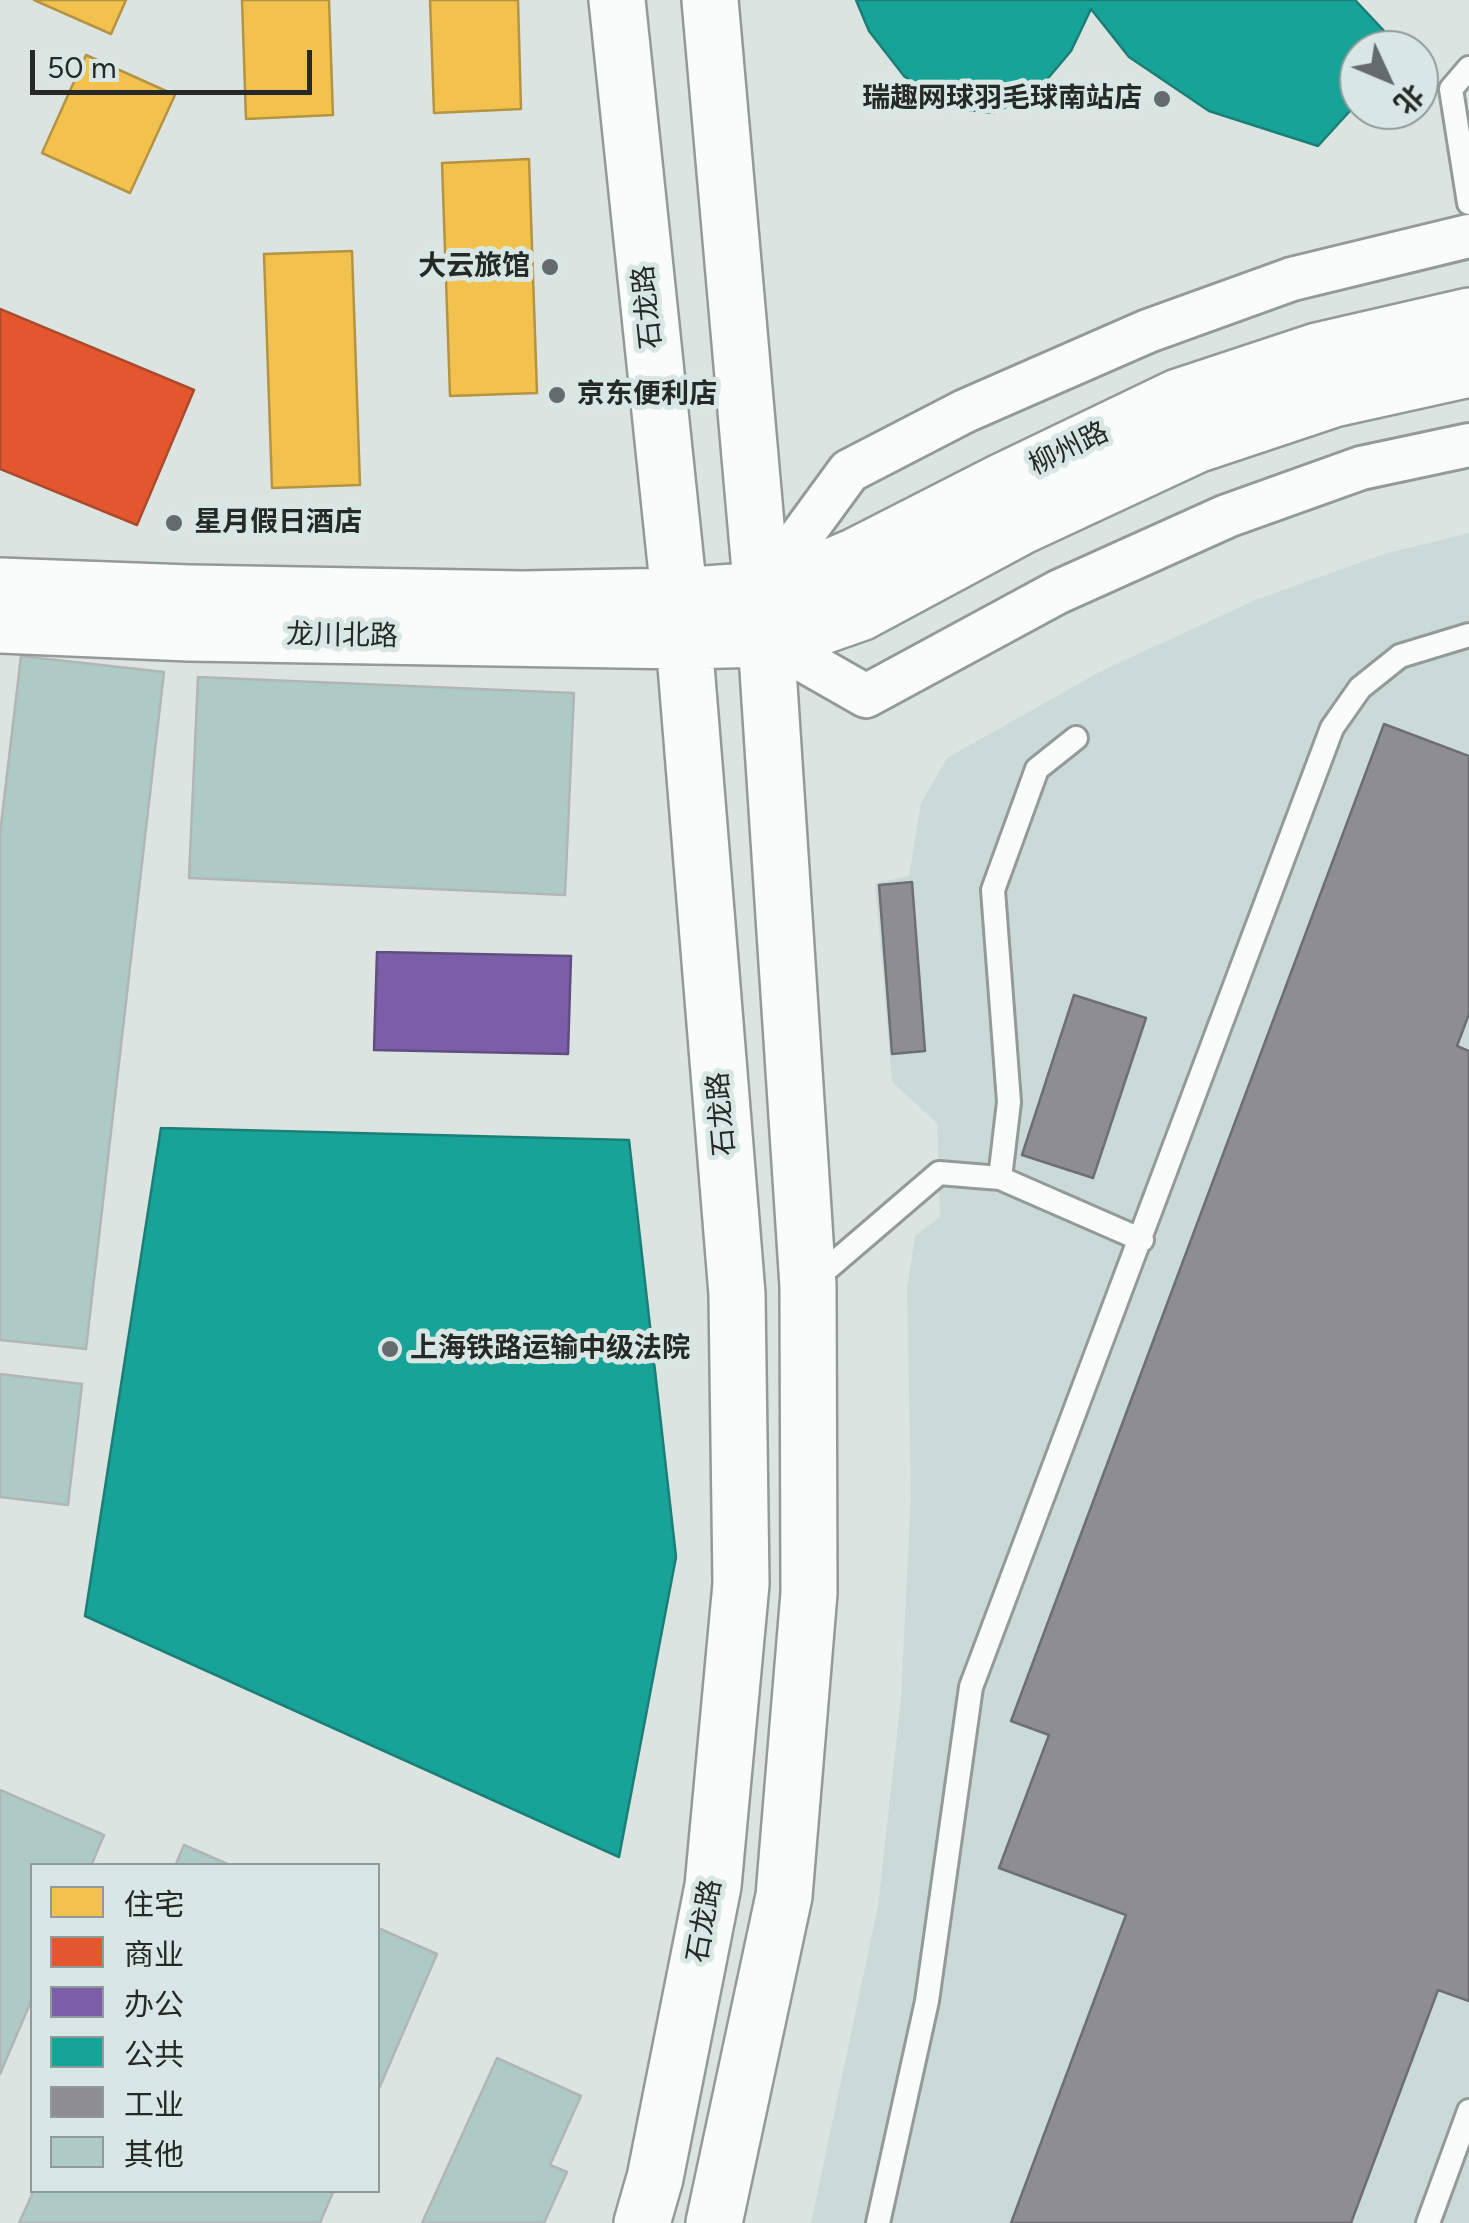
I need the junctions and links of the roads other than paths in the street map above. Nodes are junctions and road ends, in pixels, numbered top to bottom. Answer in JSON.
{"nodes":[{"id":1,"x":617,"y":0,"type":"edge"},
{"id":2,"x":710,"y":0,"type":"edge"},
{"id":3,"x":1469,"y":68,"type":"edge"},
{"id":4,"x":1469,"y":203,"type":"edge"},
{"id":5,"x":1469,"y":236,"type":"edge"},
{"id":6,"x":1469,"y":316,"type":"edge"},
{"id":7,"x":1469,"y":369,"type":"edge"},
{"id":8,"x":1469,"y":445,"type":"edge"},
{"id":9,"x":0,"y":586,"type":"edge"},
{"id":10,"x":764,"y":614,"type":"junction"},
{"id":11,"x":681,"y":619,"type":"junction"},
{"id":12,"x":0,"y":625,"type":"edge"},
{"id":13,"x":1469,"y":639,"type":"edge"},
{"id":14,"x":1076,"y":738,"type":"dead end"},
{"id":15,"x":1000,"y":1178,"type":"junction"},
{"id":16,"x":1142,"y":1240,"type":"junction"},
{"id":17,"x":808,"y":1286,"type":"junction"},
{"id":18,"x":1469,"y":2111,"type":"edge"},
{"id":19,"x":642,"y":2223,"type":"edge"},
{"id":20,"x":714,"y":2223,"type":"edge"},
{"id":21,"x":878,"y":2223,"type":"edge"},
{"id":22,"x":1428,"y":2223,"type":"edge"}],
"edges":[{"from":1,"to":11,"type":"main road","name":"石龙路"},
{"from":2,"to":10,"type":"main road"},
{"from":3,"to":4,"type":"lane"},
{"from":5,"to":10,"type":"street"},
{"from":6,"to":10,"type":"main road","name":"柳州路"},
{"from":7,"to":10,"type":"main road","name":"柳州路"},
{"from":8,"to":10,"type":"street"},
{"from":9,"to":11,"type":"main road","name":"龙川北路"},
{"from":10,"to":11,"type":"main road","name":"柳州路"},
{"from":10,"to":17,"type":"main road"},
{"from":11,"to":12,"type":"main road","name":"龙川北路"},
{"from":11,"to":19,"type":"main road","name":"石龙路"},
{"from":13,"to":16,"type":"lane"},
{"from":14,"to":15,"type":"lane"},
{"from":15,"to":16,"type":"lane"},
{"from":15,"to":17,"type":"lane"},
{"from":16,"to":21,"type":"lane"},
{"from":17,"to":20,"type":"main road"},
{"from":18,"to":22,"type":"lane"}]}
